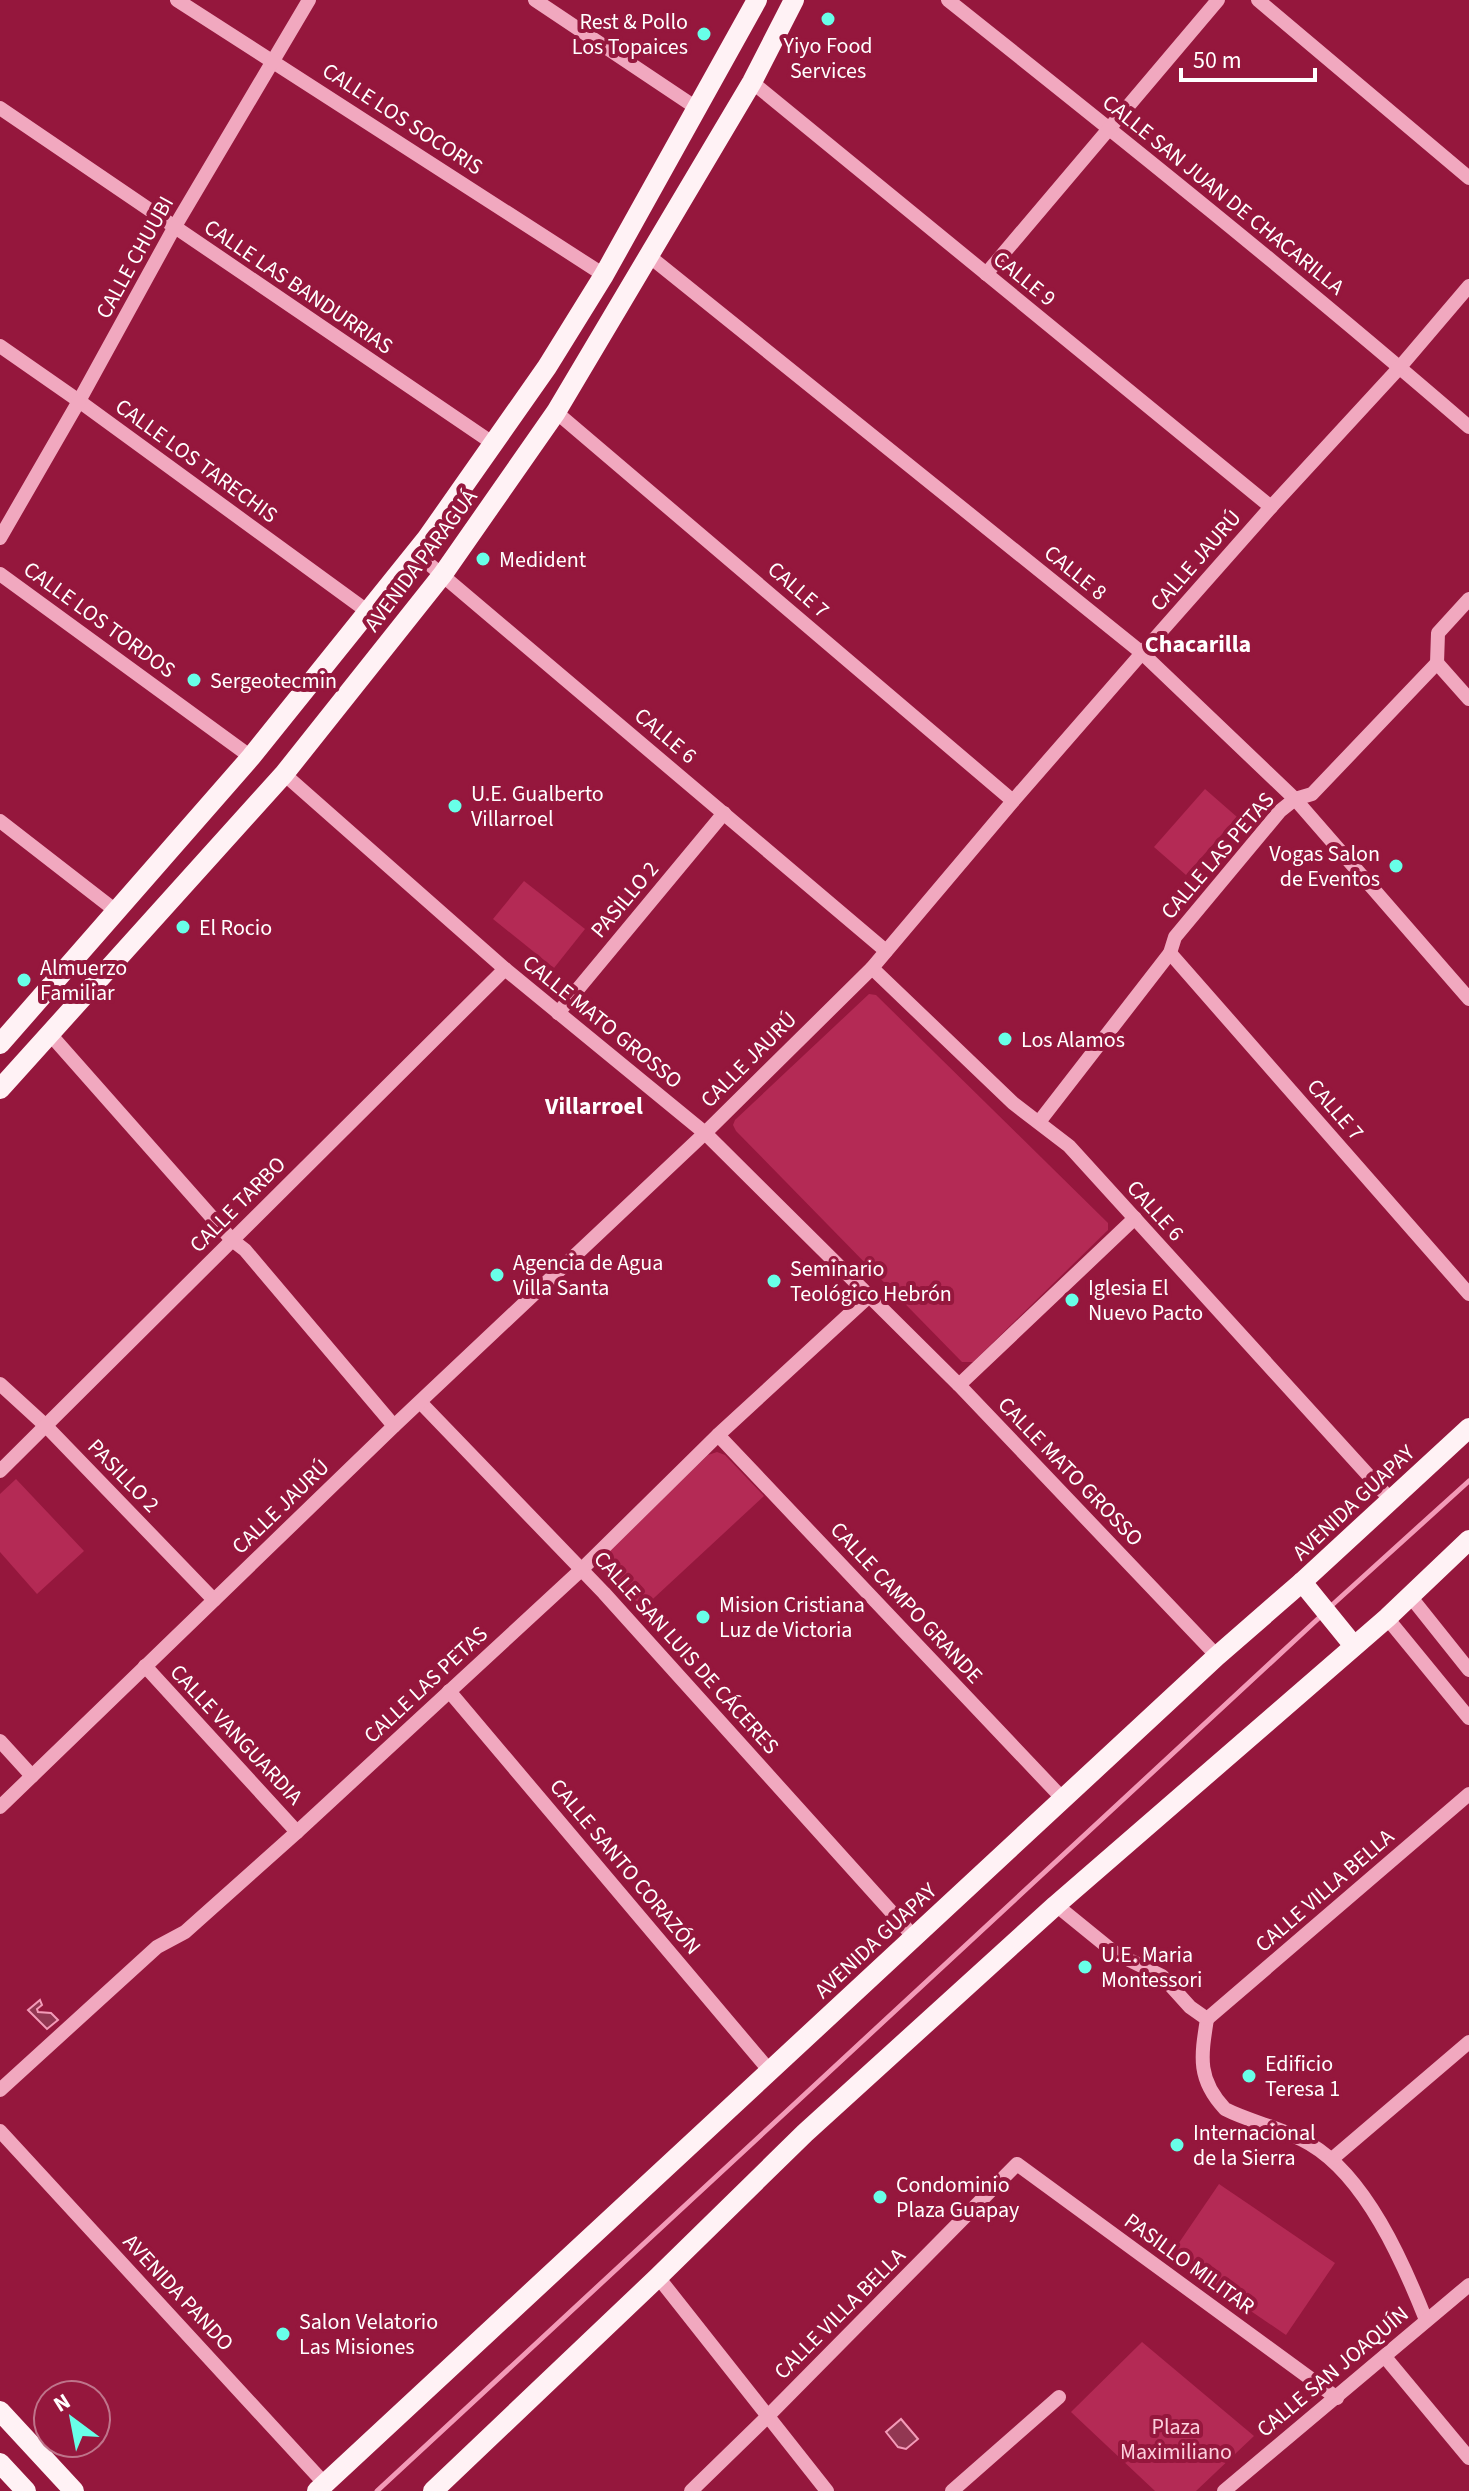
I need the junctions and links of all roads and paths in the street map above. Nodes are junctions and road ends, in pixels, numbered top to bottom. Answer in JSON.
{"nodes":[{"id":1,"x":177,"y":0,"type":"edge"},
{"id":2,"x":309,"y":0,"type":"edge"},
{"id":3,"x":535,"y":0,"type":"edge"},
{"id":4,"x":757,"y":0,"type":"edge"},
{"id":5,"x":794,"y":0,"type":"edge"},
{"id":6,"x":948,"y":0,"type":"edge"},
{"id":7,"x":1218,"y":0,"type":"edge"},
{"id":8,"x":1258,"y":0,"type":"edge"},
{"id":9,"x":274,"y":61,"type":"junction"},
{"id":10,"x":752,"y":82,"type":"junction"},
{"id":11,"x":0,"y":108,"type":"edge"},
{"id":12,"x":698,"y":109,"type":"junction"},
{"id":13,"x":1109,"y":127,"type":"junction"},
{"id":14,"x":1469,"y":178,"type":"edge"},
{"id":15,"x":174,"y":228,"type":"junction"},
{"id":16,"x":649,"y":256,"type":"junction"},
{"id":17,"x":986,"y":274,"type":"junction"},
{"id":18,"x":604,"y":275,"type":"junction"},
{"id":19,"x":1469,"y":286,"type":"edge"},
{"id":20,"x":0,"y":346,"type":"edge"},
{"id":21,"x":1400,"y":367,"type":"junction"},
{"id":22,"x":79,"y":401,"type":"junction"},
{"id":23,"x":556,"y":412,"type":"junction"},
{"id":24,"x":1469,"y":427,"type":"edge"},
{"id":25,"x":494,"y":444,"type":"junction"},
{"id":26,"x":1271,"y":507,"type":"junction"},
{"id":27,"x":0,"y":538,"type":"edge"},
{"id":28,"x":416,"y":553,"type":"junction"},
{"id":29,"x":0,"y":574,"type":"edge"},
{"id":30,"x":443,"y":574,"type":"junction"},
{"id":31,"x":1469,"y":599,"type":"edge"},
{"id":32,"x":367,"y":611,"type":"junction"},
{"id":33,"x":1142,"y":653,"type":"junction"},
{"id":34,"x":1437,"y":663,"type":"junction"},
{"id":35,"x":1469,"y":699,"type":"edge"},
{"id":36,"x":251,"y":757,"type":"junction"},
{"id":37,"x":284,"y":774,"type":"junction"},
{"id":38,"x":1295,"y":799,"type":"junction"},
{"id":39,"x":1013,"y":801,"type":"junction"},
{"id":40,"x":724,"y":813,"type":"junction"},
{"id":41,"x":0,"y":821,"type":"edge"},
{"id":42,"x":116,"y":911,"type":"junction"},
{"id":43,"x":886,"y":951,"type":"junction"},
{"id":44,"x":1170,"y":953,"type":"junction"},
{"id":45,"x":872,"y":968,"type":"junction"},
{"id":46,"x":505,"y":969,"type":"junction"},
{"id":47,"x":1469,"y":999,"type":"edge"},
{"id":48,"x":558,"y":1013,"type":"junction"},
{"id":49,"x":49,"y":1033,"type":"junction"},
{"id":50,"x":0,"y":1044,"type":"edge"},
{"id":51,"x":0,"y":1089,"type":"edge"},
{"id":52,"x":1039,"y":1122,"type":"junction"},
{"id":53,"x":705,"y":1133,"type":"junction"},
{"id":54,"x":1135,"y":1218,"type":"junction"},
{"id":55,"x":232,"y":1240,"type":"junction"},
{"id":56,"x":1469,"y":1294,"type":"edge"},
{"id":57,"x":868,"y":1297,"type":"junction"},
{"id":58,"x":0,"y":1384,"type":"edge"},
{"id":59,"x":959,"y":1385,"type":"junction"},
{"id":60,"x":421,"y":1403,"type":"junction"},
{"id":61,"x":46,"y":1426,"type":"junction"},
{"id":62,"x":394,"y":1426,"type":"junction"},
{"id":63,"x":1469,"y":1428,"type":"edge"},
{"id":64,"x":718,"y":1435,"type":"junction"},
{"id":65,"x":0,"y":1471,"type":"edge"},
{"id":66,"x":1390,"y":1499,"type":"junction"},
{"id":67,"x":1469,"y":1540,"type":"edge"},
{"id":68,"x":582,"y":1569,"type":"junction"},
{"id":69,"x":1307,"y":1588,"type":"junction"},
{"id":70,"x":1410,"y":1596,"type":"junction"},
{"id":71,"x":214,"y":1600,"type":"junction"},
{"id":72,"x":1387,"y":1618,"type":"junction"},
{"id":73,"x":1354,"y":1646,"type":"junction"},
{"id":74,"x":1217,"y":1656,"type":"junction"},
{"id":75,"x":145,"y":1666,"type":"junction"},
{"id":76,"x":1469,"y":1670,"type":"edge"},
{"id":77,"x":449,"y":1691,"type":"junction"},
{"id":78,"x":1469,"y":1718,"type":"edge"},
{"id":79,"x":0,"y":1741,"type":"edge"},
{"id":80,"x":32,"y":1776,"type":"junction"},
{"id":81,"x":1469,"y":1794,"type":"edge"},
{"id":82,"x":1063,"y":1799,"type":"junction"},
{"id":83,"x":0,"y":1807,"type":"edge"},
{"id":84,"x":297,"y":1832,"type":"junction"},
{"id":85,"x":1056,"y":1905,"type":"junction"},
{"id":86,"x":914,"y":1937,"type":"junction"},
{"id":87,"x":1207,"y":2019,"type":"junction"},
{"id":88,"x":1469,"y":2042,"type":"edge"},
{"id":89,"x":769,"y":2070,"type":"junction"},
{"id":90,"x":0,"y":2090,"type":"edge"},
{"id":91,"x":0,"y":2131,"type":"edge"},
{"id":92,"x":1332,"y":2159,"type":"junction"},
{"id":93,"x":1017,"y":2164,"type":"joint"},
{"id":94,"x":658,"y":2277,"type":"junction"},
{"id":95,"x":1469,"y":2285,"type":"edge"},
{"id":96,"x":1426,"y":2320,"type":"junction"},
{"id":97,"x":1385,"y":2357,"type":"junction"},
{"id":98,"x":1059,"y":2397,"type":"dead end"},
{"id":99,"x":1337,"y":2398,"type":"junction"},
{"id":100,"x":0,"y":2411,"type":"edge"},
{"id":101,"x":767,"y":2417,"type":"junction"},
{"id":102,"x":1469,"y":2458,"type":"edge"},
{"id":103,"x":0,"y":2463,"type":"edge"},
{"id":104,"x":321,"y":2487,"type":"edge"},
{"id":105,"x":26,"y":2491,"type":"edge"},
{"id":106,"x":74,"y":2491,"type":"edge"},
{"id":107,"x":433,"y":2491,"type":"edge"},
{"id":108,"x":691,"y":2491,"type":"edge"},
{"id":109,"x":827,"y":2491,"type":"edge"},
{"id":110,"x":952,"y":2491,"type":"edge"},
{"id":111,"x":1224,"y":2491,"type":"edge"}],
"edges":[{"from":1,"to":9,"type":"street","name":"CALLE LOS SOCORIS"},
{"from":2,"to":9,"type":"street","name":"CALLE CHUUBI"},
{"from":3,"to":12,"type":"street"},
{"from":4,"to":12,"type":"main road","name":"AVENIDA PARAGUÁ"},
{"from":5,"to":10,"type":"main road","name":"AVENIDA PARAGUÁ"},
{"from":6,"to":13,"type":"street","name":"CALLE SAN JUAN DE CHACARILLA"},
{"from":7,"to":13,"type":"street"},
{"from":8,"to":14,"type":"street"},
{"from":9,"to":15,"type":"street","name":"CALLE CHUUBI"},
{"from":9,"to":18,"type":"street","name":"CALLE LOS SOCORIS"},
{"from":10,"to":16,"type":"main road","name":"AVENIDA PARAGUÁ"},
{"from":10,"to":17,"type":"street","name":"CALLE 9"},
{"from":11,"to":15,"type":"street","name":"CALLE LAS BANDURRIAS"},
{"from":12,"to":18,"type":"main road","name":"AVENIDA PARAGUÁ"},
{"from":13,"to":17,"type":"street"},
{"from":13,"to":21,"type":"street","name":"CALLE SAN JUAN DE CHACARILLA"},
{"from":15,"to":22,"type":"street","name":"CALLE CHUUBI"},
{"from":15,"to":25,"type":"street","name":"CALLE LAS BANDURRIAS"},
{"from":16,"to":23,"type":"main road","name":"AVENIDA PARAGUÁ"},
{"from":16,"to":33,"type":"street","name":"CALLE 8"},
{"from":17,"to":26,"type":"street","name":"CALLE 9"},
{"from":18,"to":25,"type":"main road","name":"AVENIDA PARAGUÁ"},
{"from":19,"to":21,"type":"street","name":"CALLE JAURÚ"},
{"from":20,"to":22,"type":"street","name":"CALLE LOS TARECHIS"},
{"from":21,"to":24,"type":"street","name":"CALLE SAN JUAN DE CHACARILLA"},
{"from":21,"to":26,"type":"street","name":"CALLE JAURÚ"},
{"from":22,"to":27,"type":"street","name":"CALLE CHUUBI"},
{"from":22,"to":32,"type":"street","name":"CALLE LOS TARECHIS"},
{"from":23,"to":30,"type":"main road","name":"AVENIDA PARAGUÁ"},
{"from":23,"to":39,"type":"street","name":"CALLE 7"},
{"from":25,"to":28,"type":"main road","name":"AVENIDA PARAGUÁ"},
{"from":26,"to":33,"type":"street","name":"CALLE JAURÚ"},
{"from":28,"to":30,"type":"street","name":"CALLE 6"},
{"from":28,"to":32,"type":"main road","name":"AVENIDA PARAGUÁ"},
{"from":29,"to":36,"type":"street","name":"CALLE LOS TORDOS"},
{"from":30,"to":37,"type":"main road","name":"AVENIDA PARAGUÁ"},
{"from":30,"to":40,"type":"street","name":"CALLE 6"},
{"from":31,"to":34,"type":"street"},
{"from":32,"to":36,"type":"main road","name":"AVENIDA PARAGUÁ"},
{"from":33,"to":38,"type":"street","name":"CALLE 8"},
{"from":33,"to":39,"type":"street","name":"CALLE JAURÚ"},
{"from":34,"to":35,"type":"street"},
{"from":34,"to":38,"type":"street","name":"CALLE LAS PETAS"},
{"from":36,"to":42,"type":"main road","name":"AVENIDA PARAGUÁ"},
{"from":37,"to":46,"type":"street","name":"CALLE MATO GROSSO"},
{"from":37,"to":49,"type":"main road","name":"AVENIDA PARAGUÁ"},
{"from":38,"to":44,"type":"street","name":"CALLE LAS PETAS"},
{"from":38,"to":47,"type":"street","name":"CALLE 8"},
{"from":39,"to":43,"type":"street","name":"CALLE JAURÚ"},
{"from":40,"to":43,"type":"street","name":"CALLE 6"},
{"from":40,"to":48,"type":"street","name":"PASILLO 2"},
{"from":41,"to":42,"type":"street"},
{"from":42,"to":50,"type":"main road","name":"AVENIDA PARAGUÁ"},
{"from":43,"to":45,"type":"street","name":"CALLE JAURÚ"},
{"from":44,"to":52,"type":"street","name":"CALLE LAS PETAS"},
{"from":44,"to":56,"type":"street","name":"CALLE 7"},
{"from":45,"to":52,"type":"street","name":"CALLE 6"},
{"from":45,"to":53,"type":"street","name":"CALLE JAURÚ"},
{"from":46,"to":48,"type":"street","name":"CALLE MATO GROSSO"},
{"from":46,"to":55,"type":"street","name":"CALLE TARBO"},
{"from":48,"to":53,"type":"street","name":"CALLE MATO GROSSO"},
{"from":49,"to":51,"type":"main road","name":"AVENIDA PARAGUÁ"},
{"from":49,"to":55,"type":"street"},
{"from":52,"to":54,"type":"street","name":"CALLE 6"},
{"from":53,"to":57,"type":"street","name":"CALLE MATO GROSSO"},
{"from":53,"to":60,"type":"street","name":"CALLE JAURÚ"},
{"from":54,"to":59,"type":"street"},
{"from":54,"to":66,"type":"street","name":"CALLE 6"},
{"from":55,"to":61,"type":"street","name":"CALLE TARBO"},
{"from":55,"to":62,"type":"street"},
{"from":57,"to":59,"type":"street","name":"CALLE MATO GROSSO"},
{"from":57,"to":64,"type":"street","name":"CALLE LAS PETAS"},
{"from":58,"to":61,"type":"street","name":"PASILLO 2"},
{"from":59,"to":74,"type":"street","name":"CALLE MATO GROSSO"},
{"from":60,"to":62,"type":"street","name":"CALLE JAURÚ"},
{"from":60,"to":68,"type":"street","name":"CALLE SAN LUIS DE CÁCERES"},
{"from":61,"to":65,"type":"street","name":"CALLE TARBO"},
{"from":61,"to":71,"type":"street","name":"PASILLO 2"},
{"from":62,"to":71,"type":"street","name":"CALLE JAURÚ"},
{"from":63,"to":66,"type":"main road","name":"AVENIDA GUAPAY"},
{"from":64,"to":68,"type":"street","name":"CALLE LAS PETAS"},
{"from":64,"to":82,"type":"street","name":"CALLE CAMPO GRANDE"},
{"from":66,"to":69,"type":"main road","name":"AVENIDA GUAPAY"},
{"from":67,"to":70,"type":"main road"},
{"from":68,"to":77,"type":"street","name":"CALLE LAS PETAS"},
{"from":68,"to":86,"type":"street","name":"CALLE SAN LUIS DE CÁCERES"},
{"from":69,"to":73,"type":"main road"},
{"from":69,"to":74,"type":"main road","name":"AVENIDA GUAPAY"},
{"from":70,"to":72,"type":"main road"},
{"from":70,"to":76,"type":"street"},
{"from":71,"to":75,"type":"street","name":"CALLE JAURÚ"},
{"from":72,"to":73,"type":"main road"},
{"from":72,"to":78,"type":"street"},
{"from":73,"to":85,"type":"main road"},
{"from":74,"to":82,"type":"main road","name":"AVENIDA GUAPAY"},
{"from":75,"to":80,"type":"street","name":"CALLE JAURÚ"},
{"from":75,"to":84,"type":"street","name":"CALLE VANGUARDIA"},
{"from":77,"to":84,"type":"street","name":"CALLE LAS PETAS"},
{"from":77,"to":89,"type":"street","name":"CALLE SANTO CORAZÓN"},
{"from":79,"to":80,"type":"street"},
{"from":80,"to":83,"type":"street","name":"CALLE JAURÚ"},
{"from":81,"to":87,"type":"street","name":"CALLE VILLA BELLA"},
{"from":82,"to":86,"type":"main road","name":"AVENIDA GUAPAY"},
{"from":84,"to":90,"type":"street","name":"CALLE LAS PETAS"},
{"from":85,"to":87,"type":"street"},
{"from":85,"to":94,"type":"main road"},
{"from":86,"to":89,"type":"main road","name":"AVENIDA GUAPAY"},
{"from":87,"to":92,"type":"street"},
{"from":88,"to":92,"type":"street"},
{"from":89,"to":104,"type":"main road","name":"AVENIDA GUAPAY"},
{"from":91,"to":104,"type":"street","name":"AVENIDA PANDO"},
{"from":92,"to":96,"type":"street"},
{"from":93,"to":99,"type":"street","name":"PASILLO MILITAR"},
{"from":93,"to":101,"type":"street","name":"CALLE VILLA BELLA"},
{"from":94,"to":101,"type":"street"},
{"from":94,"to":107,"type":"main road"},
{"from":95,"to":96,"type":"street","name":"CALLE SAN JOAQUÍN"},
{"from":96,"to":97,"type":"street","name":"CALLE SAN JOAQUÍN"},
{"from":97,"to":99,"type":"street","name":"CALLE SAN JOAQUÍN"},
{"from":97,"to":102,"type":"street"},
{"from":98,"to":110,"type":"street"},
{"from":99,"to":111,"type":"street","name":"CALLE SAN JOAQUÍN"},
{"from":100,"to":106,"type":"main road"},
{"from":101,"to":108,"type":"street","name":"CALLE VILLA BELLA"},
{"from":101,"to":109,"type":"street"},
{"from":103,"to":105,"type":"main road"}]}
